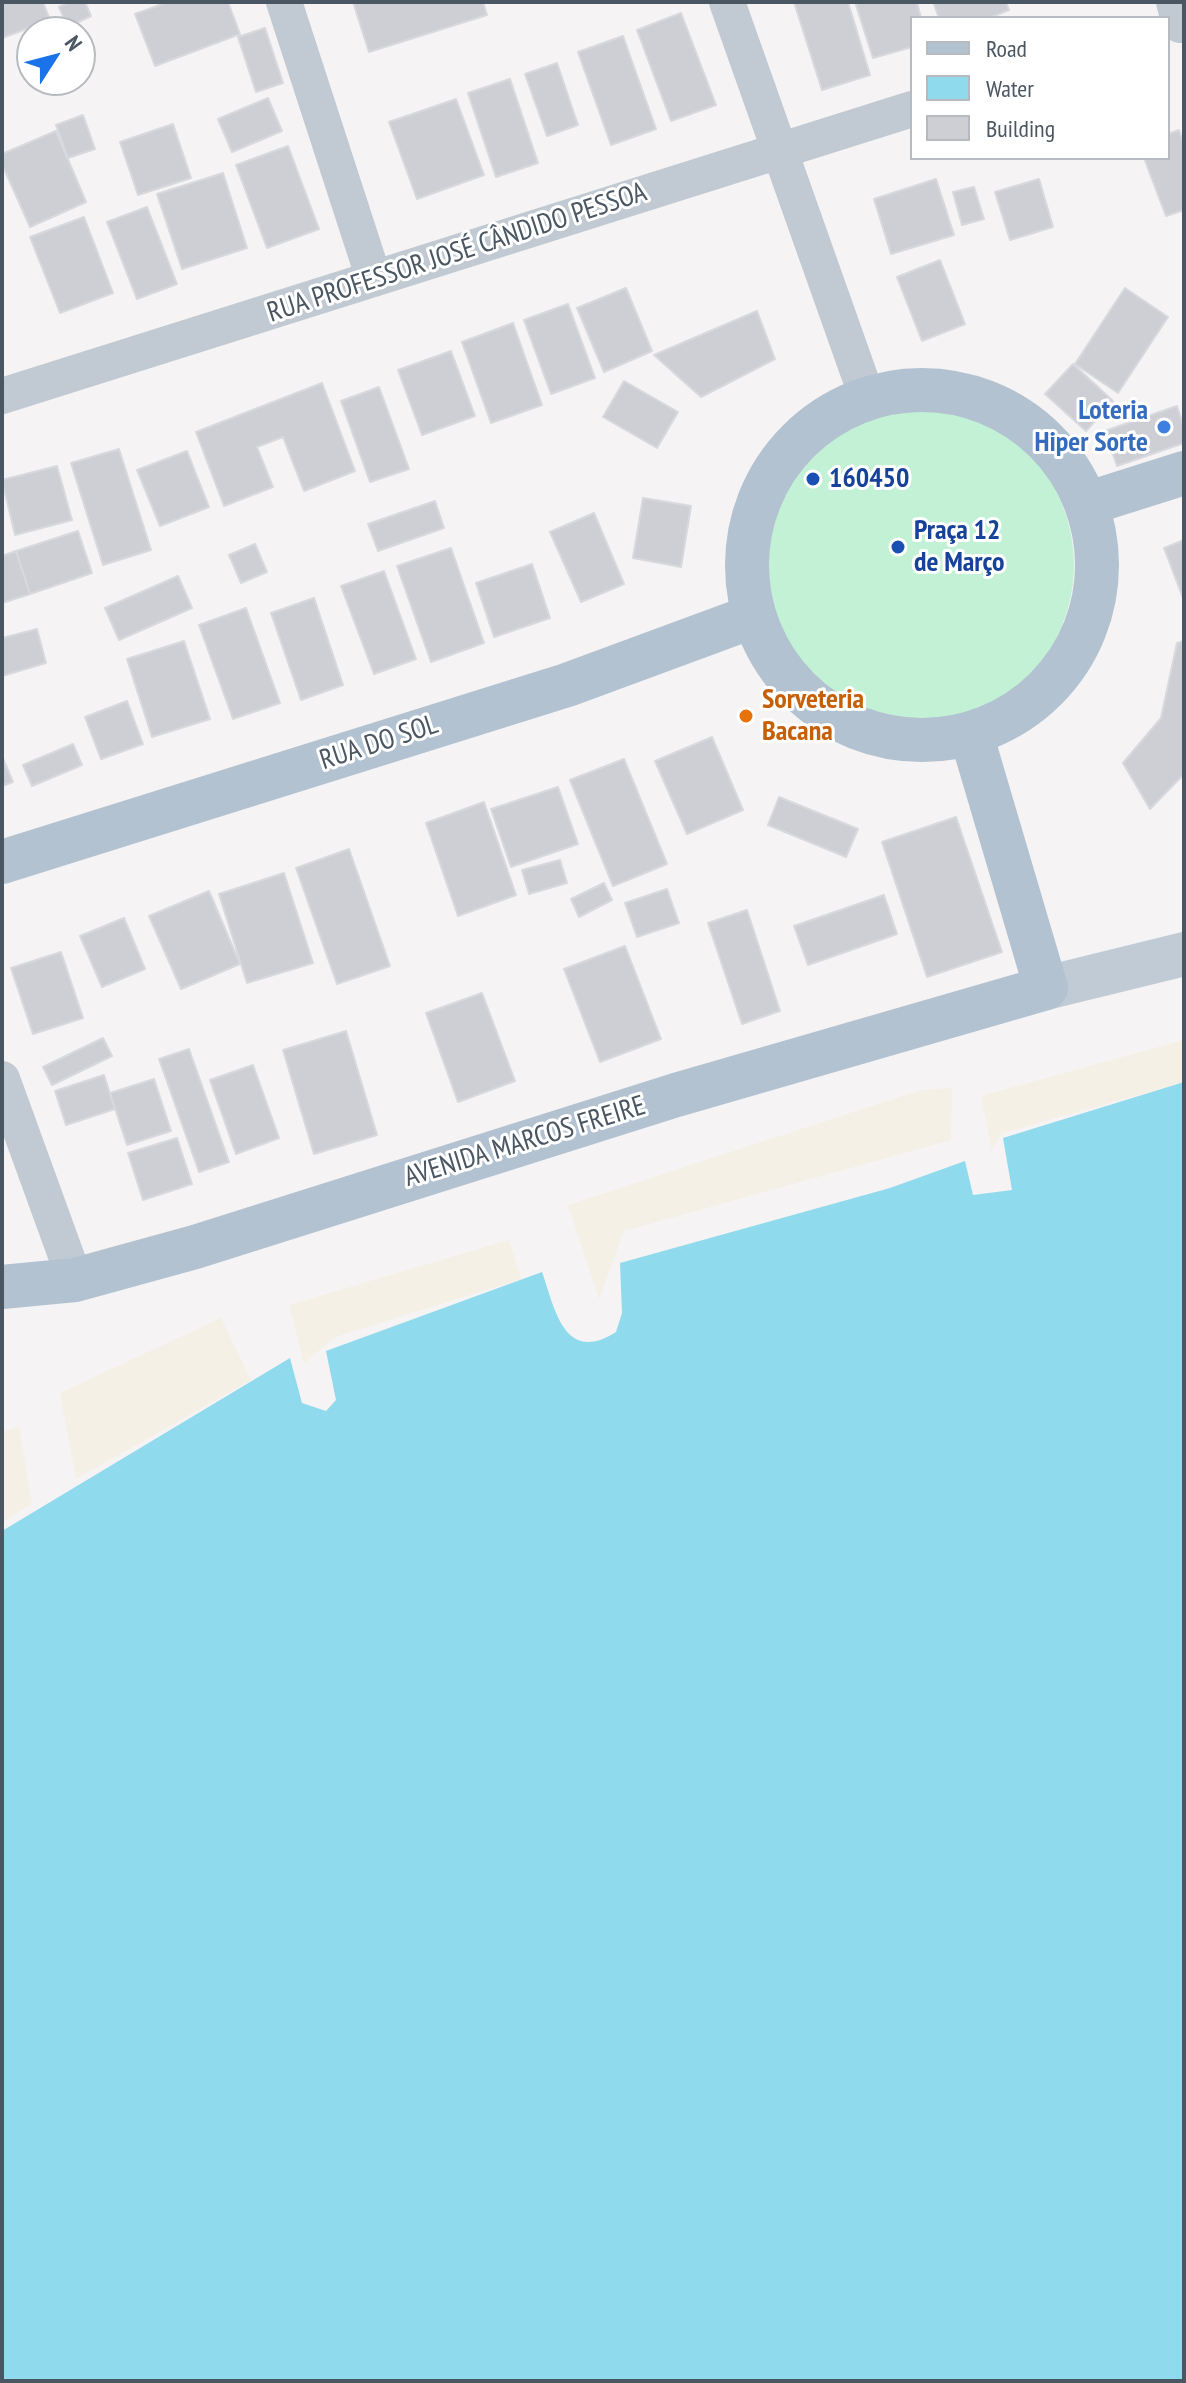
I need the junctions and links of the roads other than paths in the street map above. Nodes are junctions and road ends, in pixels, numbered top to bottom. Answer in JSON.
{"nodes":[{"id":1,"x":284,"y":2,"type":"edge"},
{"id":2,"x":727,"y":2,"type":"edge"},
{"id":3,"x":910,"y":110,"type":"edge"},
{"id":4,"x":781,"y":150,"type":"junction"},
{"id":5,"x":374,"y":279,"type":"junction"},
{"id":6,"x":2,"y":396,"type":"edge"},
{"id":7,"x":867,"y":397,"type":"junction"},
{"id":8,"x":1184,"y":473,"type":"edge"},
{"id":9,"x":1086,"y":504,"type":"junction"},
{"id":10,"x":754,"y":616,"type":"junction"},
{"id":11,"x":971,"y":734,"type":"junction"},
{"id":12,"x":2,"y":862,"type":"edge"},
{"id":13,"x":1184,"y":954,"type":"edge"},
{"id":14,"x":1046,"y":988,"type":"junction"},
{"id":15,"x":2,"y":1079,"type":"edge"},
{"id":16,"x":75,"y":1280,"type":"junction"},
{"id":17,"x":2,"y":1287,"type":"edge"}],
"edges":[{"from":1,"to":5,"type":"street"},
{"from":2,"to":4,"type":"street"},
{"from":3,"to":4,"type":"street","name":"RUA PROFESSOR JOSÉ CÂNDIDO PESSOA"},
{"from":4,"to":5,"type":"street","name":"RUA PROFESSOR JOSÉ CÂNDIDO PESSOA"},
{"from":4,"to":7,"type":"street"},
{"from":5,"to":6,"type":"street","name":"RUA PROFESSOR JOSÉ CÂNDIDO PESSOA"},
{"from":7,"to":9,"type":"main road"},
{"from":7,"to":10,"type":"main road"},
{"from":8,"to":9,"type":"main road"},
{"from":9,"to":11,"type":"main road"},
{"from":10,"to":11,"type":"main road"},
{"from":10,"to":12,"type":"main road","name":"RUA DO SOL"},
{"from":11,"to":14,"type":"main road"},
{"from":13,"to":14,"type":"main road"},
{"from":14,"to":16,"type":"main road","name":"AVENIDA MARCOS FREIRE"},
{"from":15,"to":16,"type":"street"},
{"from":16,"to":17,"type":"main road","name":"AVENIDA MARCOS FREIRE"}]}
